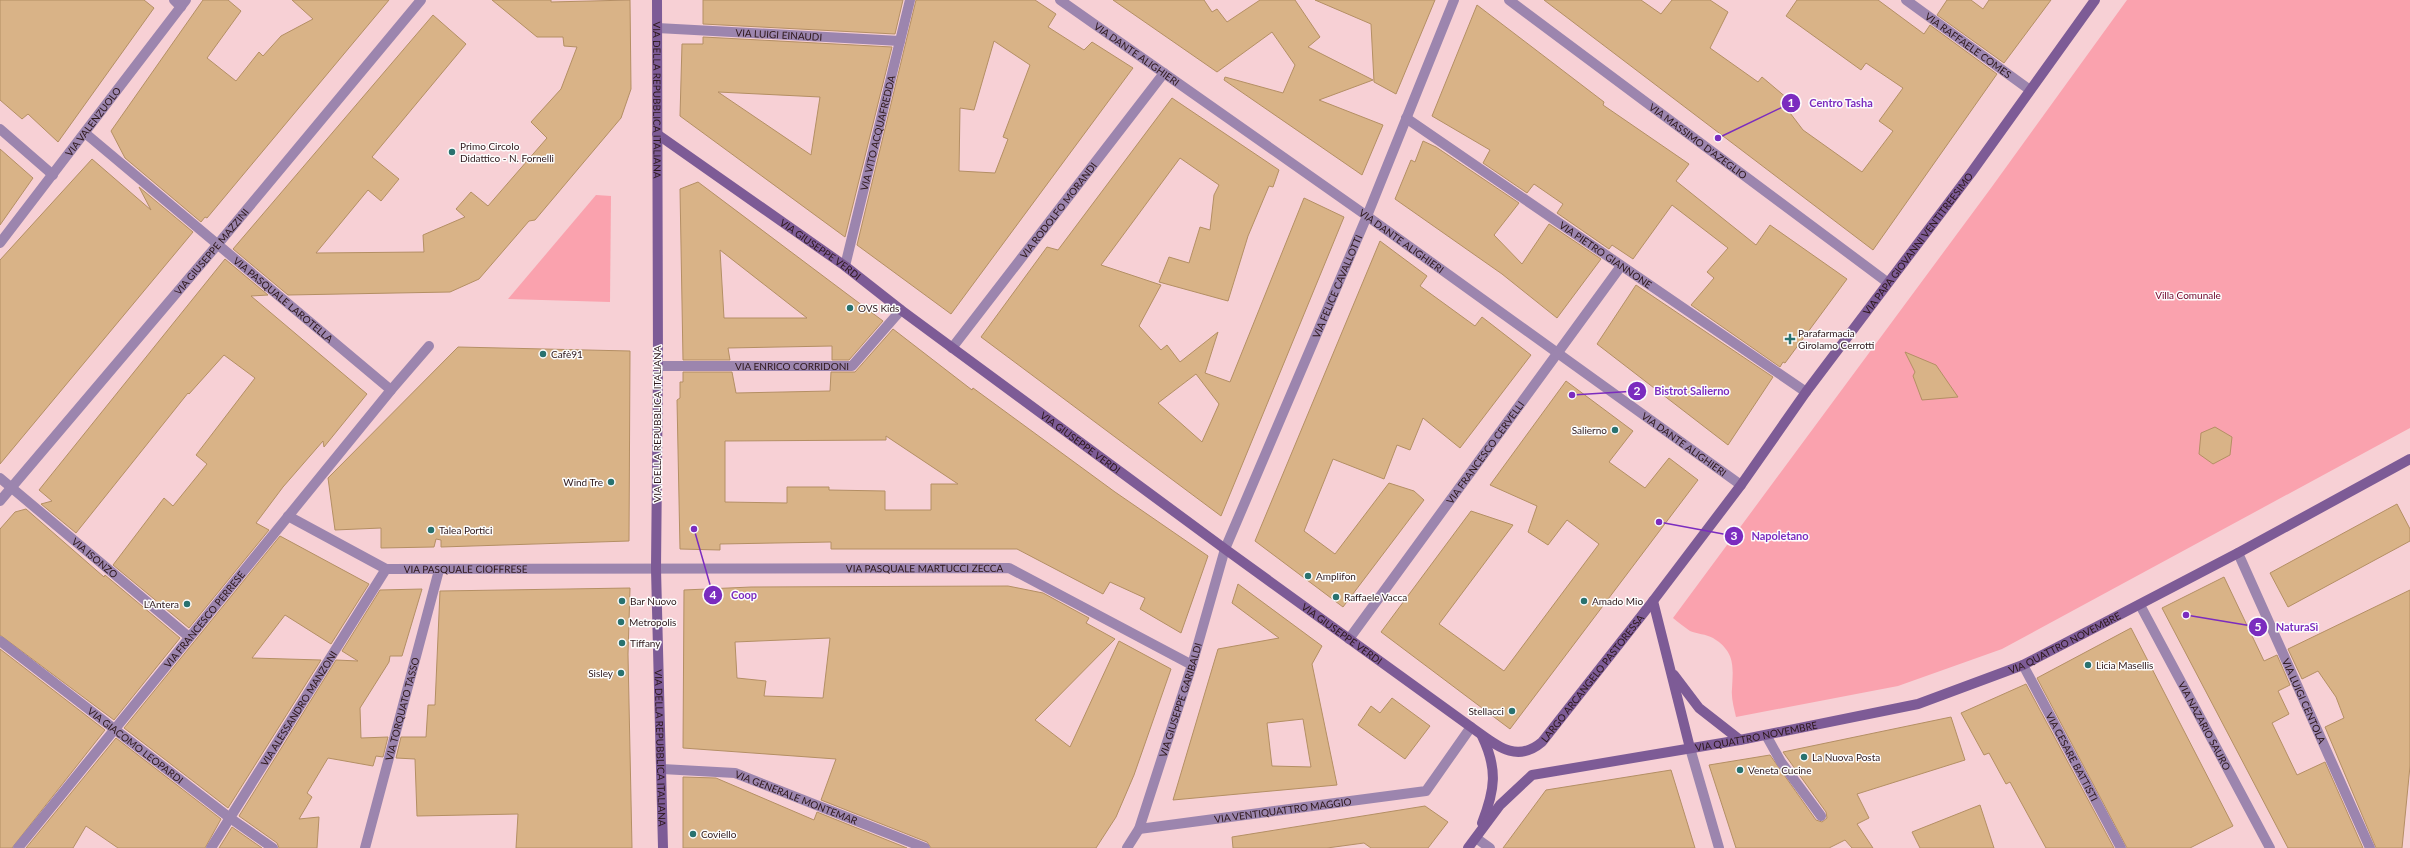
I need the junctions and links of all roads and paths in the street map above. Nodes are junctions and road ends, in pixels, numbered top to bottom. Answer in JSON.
{"nodes":[{"id":1,"x":421,"y":0,"type":"edge"},
{"id":2,"x":657,"y":0,"type":"edge"},
{"id":3,"x":910,"y":0,"type":"edge"},
{"id":4,"x":1060,"y":0,"type":"edge"},
{"id":5,"x":1454,"y":0,"type":"edge"},
{"id":6,"x":1509,"y":0,"type":"edge"},
{"id":7,"x":1906,"y":0,"type":"edge"},
{"id":8,"x":2095,"y":0,"type":"edge"},
{"id":9,"x":180,"y":2,"type":"edge"},
{"id":10,"x":657,"y":28,"type":"junction"},
{"id":11,"x":900,"y":41,"type":"junction"},
{"id":12,"x":1164,"y":73,"type":"junction"},
{"id":13,"x":2030,"y":90,"type":"junction"},
{"id":14,"x":1406,"y":118,"type":"junction"},
{"id":15,"x":0,"y":129,"type":"edge"},
{"id":16,"x":85,"y":133,"type":"junction"},
{"id":17,"x":657,"y":134,"type":"junction"},
{"id":18,"x":53,"y":174,"type":"junction"},
{"id":19,"x":1367,"y":216,"type":"junction"},
{"id":20,"x":0,"y":243,"type":"edge"},
{"id":21,"x":218,"y":244,"type":"junction"},
{"id":22,"x":845,"y":266,"type":"junction"},
{"id":23,"x":1621,"y":266,"type":"junction"},
{"id":24,"x":1887,"y":282,"type":"junction"},
{"id":25,"x":901,"y":310,"type":"junction"},
{"id":26,"x":429,"y":346,"type":"dead end"},
{"id":27,"x":952,"y":348,"type":"junction"},
{"id":28,"x":1557,"y":353,"type":"junction"},
{"id":29,"x":658,"y":366,"type":"junction"},
{"id":30,"x":391,"y":390,"type":"junction"},
{"id":31,"x":1806,"y":392,"type":"junction"},
{"id":32,"x":2410,"y":459,"type":"edge"},
{"id":33,"x":0,"y":478,"type":"edge"},
{"id":34,"x":1741,"y":485,"type":"junction"},
{"id":35,"x":11,"y":488,"type":"junction"},
{"id":36,"x":0,"y":501,"type":"edge"},
{"id":37,"x":288,"y":516,"type":"junction"},
{"id":38,"x":1225,"y":549,"type":"junction"},
{"id":39,"x":2238,"y":554,"type":"junction"},
{"id":40,"x":386,"y":569,"type":"junction"},
{"id":41,"x":656,"y":569,"type":"junction"},
{"id":42,"x":439,"y":570,"type":"junction"},
{"id":43,"x":1653,"y":601,"type":"junction"},
{"id":44,"x":2140,"y":605,"type":"junction"},
{"id":45,"x":189,"y":637,"type":"junction"},
{"id":46,"x":1349,"y":639,"type":"junction"},
{"id":47,"x":0,"y":640,"type":"edge"},
{"id":48,"x":1192,"y":665,"type":"junction"},
{"id":49,"x":2023,"y":665,"type":"junction"},
{"id":50,"x":1671,"y":672,"type":"junction"},
{"id":51,"x":1471,"y":727,"type":"junction"},
{"id":52,"x":114,"y":728,"type":"junction"},
{"id":53,"x":1481,"y":735,"type":"junction"},
{"id":54,"x":1766,"y":735,"type":"junction"},
{"id":55,"x":1740,"y":740,"type":"junction"},
{"id":56,"x":1690,"y":748,"type":"junction"},
{"id":57,"x":1504,"y":750,"type":"joint"},
{"id":58,"x":662,"y":768,"type":"junction"},
{"id":59,"x":1821,"y":816,"type":"dead end"},
{"id":60,"x":230,"y":818,"type":"junction"},
{"id":61,"x":1139,"y":829,"type":"junction"},
{"id":62,"x":1476,"y":838,"type":"junction"},
{"id":63,"x":18,"y":848,"type":"edge"},
{"id":64,"x":211,"y":848,"type":"edge"},
{"id":65,"x":273,"y":848,"type":"edge"},
{"id":66,"x":365,"y":848,"type":"edge"},
{"id":67,"x":663,"y":848,"type":"edge"},
{"id":68,"x":925,"y":848,"type":"edge"},
{"id":69,"x":1127,"y":848,"type":"edge"},
{"id":70,"x":1468,"y":848,"type":"edge"},
{"id":71,"x":1490,"y":848,"type":"edge"},
{"id":72,"x":1719,"y":848,"type":"edge"},
{"id":73,"x":2121,"y":848,"type":"edge"},
{"id":74,"x":2270,"y":848,"type":"edge"},
{"id":75,"x":2370,"y":848,"type":"edge"}],
"edges":[{"from":1,"to":21,"type":"street","name":"VIA GIUSEPPE MAZZINI"},
{"from":2,"to":10,"type":"street","name":"VIA DELLA REPUBBLICA ITALIANA"},
{"from":3,"to":11,"type":"street","name":"VIA VITO ACQUAFREDDA"},
{"from":4,"to":12,"type":"street","name":"VIA DANTE ALIGHIERI"},
{"from":5,"to":14,"type":"street","name":"VIA FELICE CAVALLOTTI"},
{"from":6,"to":24,"type":"street","name":"VIA MASSIMO D'AZEGLIO"},
{"from":7,"to":13,"type":"street","name":"VIA RAFFAELE COMES"},
{"from":8,"to":13,"type":"street","name":"VIA PAPA GIOVANNI VENTITREESIMO"},
{"from":9,"to":16,"type":"street","name":"VIA VALENZUOLO"},
{"from":10,"to":11,"type":"street","name":"VIA LUIGI EINAUDI"},
{"from":10,"to":17,"type":"street","name":"VIA DELLA REPUBBLICA ITALIANA"},
{"from":11,"to":22,"type":"street","name":"VIA VITO ACQUAFREDDA"},
{"from":12,"to":19,"type":"street","name":"VIA DANTE ALIGHIERI"},
{"from":12,"to":27,"type":"street","name":"VIA RODOLFO MORANDI"},
{"from":13,"to":24,"type":"street","name":"VIA PAPA GIOVANNI VENTITREESIMO"},
{"from":14,"to":19,"type":"street","name":"VIA FELICE CAVALLOTTI"},
{"from":14,"to":23,"type":"street","name":"VIA PIETRO GIANNONE"},
{"from":15,"to":18,"type":"street"},
{"from":16,"to":18,"type":"street","name":"VIA VALENZUOLO"},
{"from":16,"to":21,"type":"street","name":"VIA PASQUALE LAROTELLA"},
{"from":17,"to":22,"type":"street","name":"VIA GIUSEPPE VERDI"},
{"from":17,"to":29,"type":"street","name":"VIA DELLA REPUBBLICA ITALIANA"},
{"from":18,"to":20,"type":"street","name":"VIA VALENZUOLO"},
{"from":19,"to":28,"type":"street","name":"VIA DANTE ALIGHIERI"},
{"from":19,"to":38,"type":"street","name":"VIA FELICE CAVALLOTTI"},
{"from":21,"to":30,"type":"street","name":"VIA PASQUALE LAROTELLA"},
{"from":21,"to":35,"type":"street","name":"VIA GIUSEPPE MAZZINI"},
{"from":22,"to":25,"type":"street","name":"VIA GIUSEPPE VERDI"},
{"from":23,"to":28,"type":"street","name":"VIA FRANCESCO CERVELLI"},
{"from":23,"to":31,"type":"street","name":"VIA PIETRO GIANNONE"},
{"from":24,"to":31,"type":"street","name":"VIA PAPA GIOVANNI VENTITREESIMO"},
{"from":25,"to":27,"type":"street","name":"VIA GIUSEPPE VERDI"},
{"from":25,"to":29,"type":"street","name":"VIA ENRICO CORRIDONI"},
{"from":26,"to":30,"type":"street","name":"VIA FRANCESCO PERRESE"},
{"from":27,"to":38,"type":"street","name":"VIA GIUSEPPE VERDI"},
{"from":28,"to":34,"type":"street","name":"VIA DANTE ALIGHIERI"},
{"from":28,"to":46,"type":"street","name":"VIA FRANCESCO CERVELLI"},
{"from":29,"to":41,"type":"street","name":"VIA DELLA REPUBBLICA ITALIANA"},
{"from":30,"to":37,"type":"street","name":"VIA FRANCESCO PERRESE"},
{"from":31,"to":34,"type":"street","name":"VIA PAPA GIOVANNI VENTITREESIMO"},
{"from":32,"to":39,"type":"street","name":"VIA QUATTRO NOVEMBRE"},
{"from":33,"to":35,"type":"street","name":"VIA ISONZO"},
{"from":34,"to":43,"type":"street","name":"VIA PAPA GIOVANNI VENTITREESIMO"},
{"from":35,"to":36,"type":"street","name":"VIA GIUSEPPE MAZZINI"},
{"from":35,"to":45,"type":"street","name":"VIA ISONZO"},
{"from":37,"to":40,"type":"street","name":"VIA PASQUALE CIOFFRESE"},
{"from":37,"to":45,"type":"street","name":"VIA FRANCESCO PERRESE"},
{"from":38,"to":46,"type":"street","name":"VIA GIUSEPPE VERDI"},
{"from":38,"to":48,"type":"street","name":"VIA GIUSEPPE GARIBALDI"},
{"from":39,"to":44,"type":"street","name":"VIA QUATTRO NOVEMBRE"},
{"from":39,"to":75,"type":"street","name":"VIA LUIGI CENTOLA"},
{"from":40,"to":42,"type":"street","name":"VIA PASQUALE CIOFFRESE"},
{"from":40,"to":60,"type":"street","name":"VIA ALESSANDRO MANZONI"},
{"from":41,"to":42,"type":"street","name":"VIA PASQUALE CIOFFRESE"},
{"from":41,"to":48,"type":"street","name":"VIA PASQUALE MARTUCCI ZECCA"},
{"from":41,"to":58,"type":"street","name":"VIA DELLA REPUBBLICA ITALIANA"},
{"from":42,"to":66,"type":"street","name":"VIA TORQUATO TASSO"},
{"from":43,"to":50,"type":"street","name":"LARGO ARCANGELO PASTORESSA"},
{"from":43,"to":57,"type":"street","name":"LARGO ARCANGELO PASTORESSA"},
{"from":44,"to":49,"type":"street","name":"VIA QUATTRO NOVEMBRE"},
{"from":44,"to":74,"type":"street","name":"VIA NAZARIO SAURO"},
{"from":45,"to":52,"type":"street","name":"VIA FRANCESCO PERRESE"},
{"from":46,"to":51,"type":"street","name":"VIA GIUSEPPE VERDI"},
{"from":47,"to":52,"type":"street","name":"VIA GIACOMO LEOPARDI"},
{"from":48,"to":61,"type":"street","name":"VIA GIUSEPPE GARIBALDI"},
{"from":49,"to":54,"type":"street","name":"VIA QUATTRO NOVEMBRE"},
{"from":49,"to":73,"type":"street","name":"VIA CESARE BATTISTI"},
{"from":50,"to":55,"type":"street","name":"LARGO ARCANGELO PASTORESSA"},
{"from":50,"to":56,"type":"street","name":"LARGO ARCANGELO PASTORESSA"},
{"from":51,"to":53,"type":"street","name":"VIA GIUSEPPE VERDI"},
{"from":51,"to":61,"type":"street","name":"VIA VENTIQUATTRO MAGGIO"},
{"from":52,"to":60,"type":"street","name":"VIA GIACOMO LEOPARDI"},
{"from":52,"to":63,"type":"street","name":"VIA FRANCESCO PERRESE"},
{"from":53,"to":57,"type":"street","name":"VIA GIUSEPPE VERDI"},
{"from":53,"to":62,"type":"street"},
{"from":54,"to":55,"type":"street","name":"VIA QUATTRO NOVEMBRE"},
{"from":54,"to":59,"type":"street"},
{"from":55,"to":56,"type":"street","name":"VIA QUATTRO NOVEMBRE"},
{"from":56,"to":62,"type":"street"},
{"from":56,"to":72,"type":"street"},
{"from":58,"to":67,"type":"street","name":"VIA DELLA REPUBBLICA ITALIANA"},
{"from":58,"to":68,"type":"street","name":"VIA GENERALE MONTEMAR"},
{"from":60,"to":64,"type":"street","name":"VIA ALESSANDRO MANZONI"},
{"from":60,"to":65,"type":"street","name":"VIA GIACOMO LEOPARDI"},
{"from":61,"to":69,"type":"street","name":"VIA GIUSEPPE GARIBALDI"},
{"from":62,"to":70,"type":"street"},
{"from":62,"to":71,"type":"street"}]}
